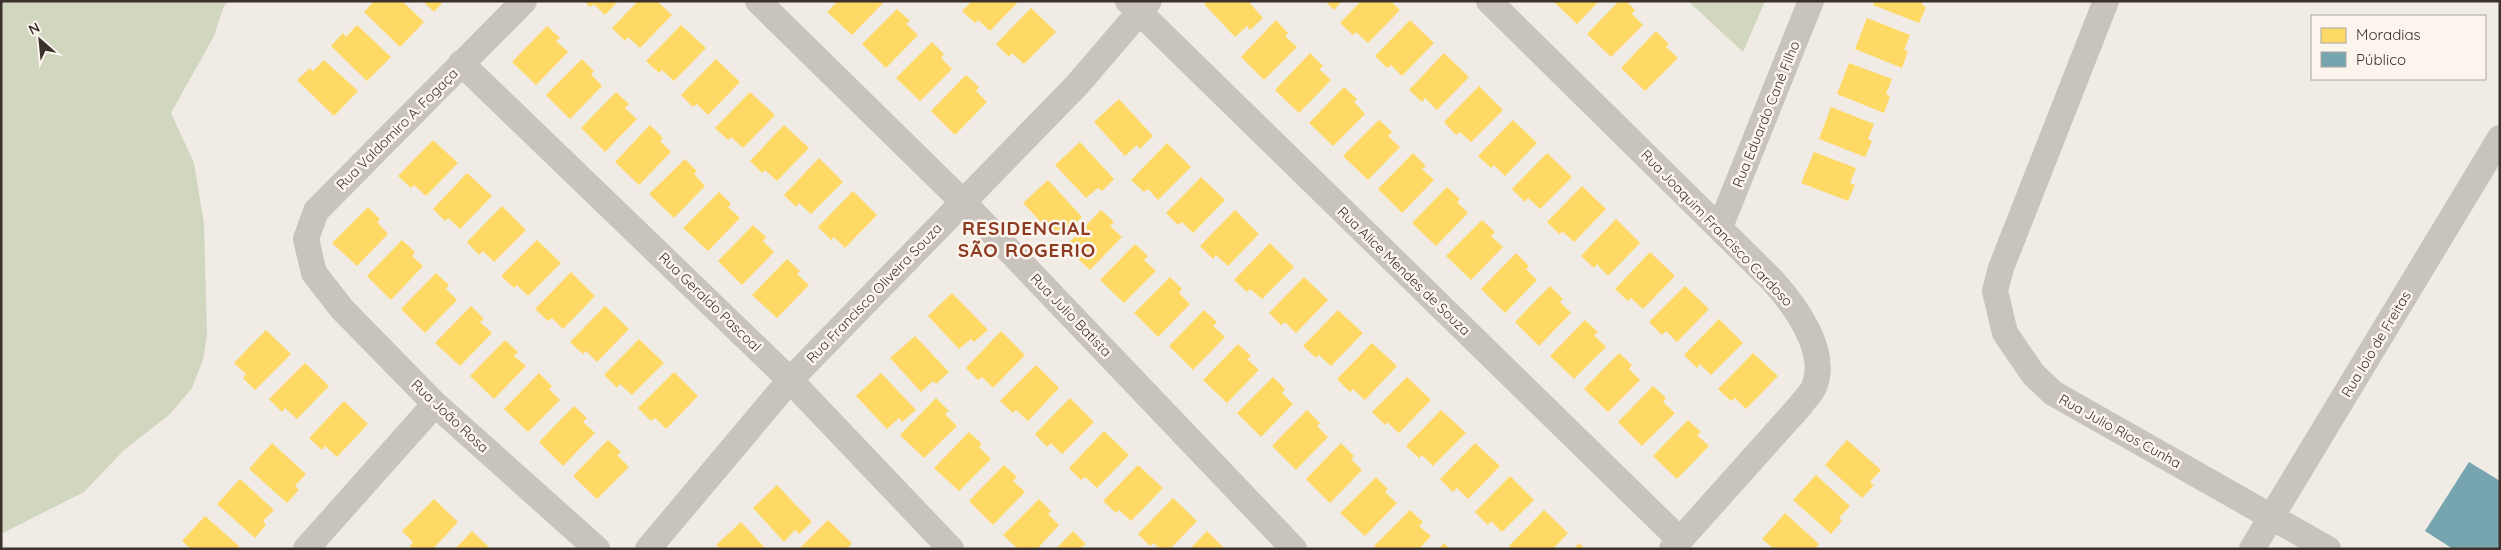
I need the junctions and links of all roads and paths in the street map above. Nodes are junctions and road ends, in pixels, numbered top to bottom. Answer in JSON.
{"nodes":[{"id":1,"x":524,"y":1,"type":"edge"},
{"id":2,"x":758,"y":1,"type":"edge"},
{"id":3,"x":1489,"y":1,"type":"edge"},
{"id":4,"x":1811,"y":1,"type":"edge"},
{"id":5,"x":2106,"y":1,"type":"edge"},
{"id":6,"x":1139,"y":5,"type":"edge"},
{"id":7,"x":462,"y":63,"type":"junction"},
{"id":8,"x":2500,"y":138,"type":"edge"},
{"id":9,"x":963,"y":202,"type":"junction"},
{"id":10,"x":1720,"y":227,"type":"junction"},
{"id":11,"x":314,"y":273,"type":"joint"},
{"id":12,"x":790,"y":380,"type":"junction"},
{"id":13,"x":435,"y":404,"type":"junction"},
{"id":14,"x":2273,"y":516,"type":"junction"},
{"id":15,"x":1676,"y":544,"type":"edge"},
{"id":16,"x":306,"y":549,"type":"edge"},
{"id":17,"x":597,"y":549,"type":"edge"},
{"id":18,"x":648,"y":549,"type":"edge"},
{"id":19,"x":951,"y":549,"type":"edge"},
{"id":20,"x":1294,"y":549,"type":"edge"},
{"id":21,"x":2252,"y":549,"type":"edge"},
{"id":22,"x":2328,"y":549,"type":"edge"}],
"edges":[{"from":1,"to":7,"type":"street","name":"Rua Valdomiro A. Fogaça"},
{"from":2,"to":9,"type":"street","name":"Rua Julio Batista"},
{"from":3,"to":10,"type":"street","name":"Rua Joaquim Francisco Cardoso"},
{"from":4,"to":10,"type":"street","name":"Rua Eduardo Cané Filho"},
{"from":5,"to":14,"type":"street","name":"Rua Julio Rios Cunha"},
{"from":6,"to":9,"type":"street","name":"Rua Francisco Oliveira Souza"},
{"from":6,"to":15,"type":"street","name":"Rua Alice Mendes de Souza"},
{"from":7,"to":11,"type":"street","name":"Rua Valdomiro A. Fogaça"},
{"from":7,"to":12,"type":"street","name":"Rua Geraldo Pascoal"},
{"from":8,"to":14,"type":"street","name":"Rua Ioio de Freitas"},
{"from":9,"to":12,"type":"street","name":"Rua Francisco Oliveira Souza"},
{"from":9,"to":20,"type":"street","name":"Rua Julio Batista"},
{"from":10,"to":15,"type":"street","name":"Rua Joaquim Francisco Cardoso"},
{"from":11,"to":13,"type":"street","name":"Rua João Rosa"},
{"from":12,"to":18,"type":"street","name":"Rua Francisco Oliveira Souza"},
{"from":12,"to":19,"type":"street","name":"Rua Geraldo Pascoal"},
{"from":13,"to":16,"type":"street"},
{"from":13,"to":17,"type":"street","name":"Rua João Rosa"},
{"from":14,"to":21,"type":"street","name":"Rua Ioio de Freitas"},
{"from":14,"to":22,"type":"street","name":"Rua Julio Rios Cunha"}]}
